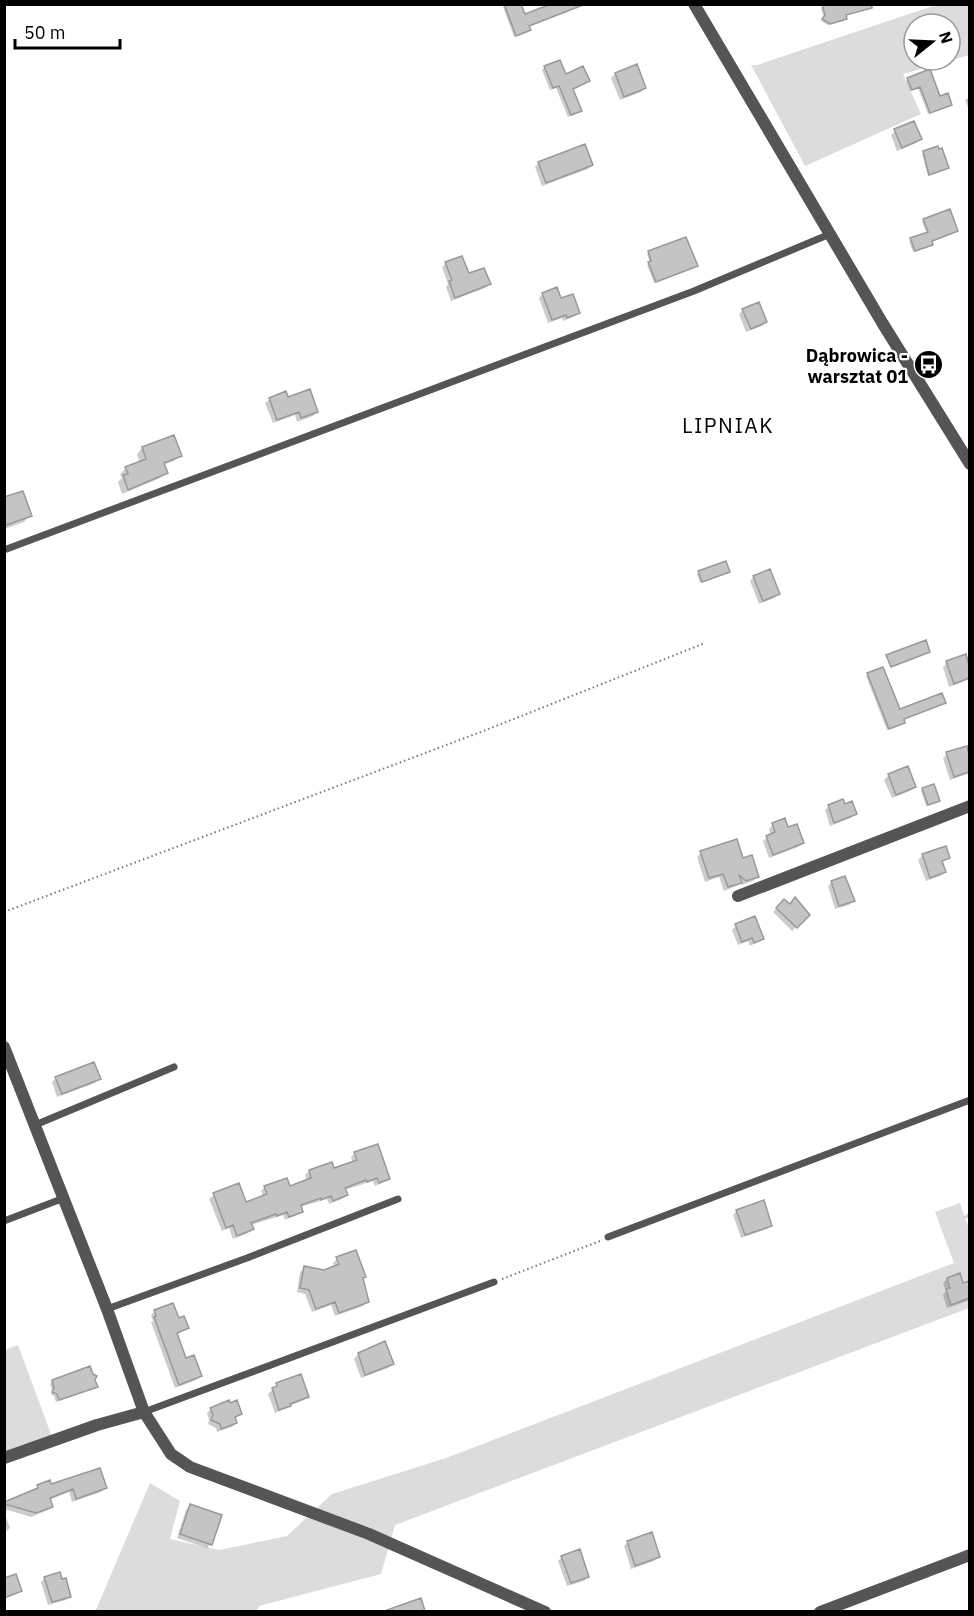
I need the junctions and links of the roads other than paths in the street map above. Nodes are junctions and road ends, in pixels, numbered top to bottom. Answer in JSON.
{"nodes":[{"id":1,"x":694,"y":4,"type":"edge"},
{"id":2,"x":830,"y":234,"type":"junction"},
{"id":3,"x":969,"y":464,"type":"edge"},
{"id":4,"x":4,"y":550,"type":"edge"},
{"id":5,"x":969,"y":806,"type":"edge"},
{"id":6,"x":738,"y":897,"type":"dead end"},
{"id":7,"x":4,"y":1047,"type":"edge"},
{"id":8,"x":174,"y":1067,"type":"dead end"},
{"id":9,"x":969,"y":1100,"type":"edge"},
{"id":10,"x":35,"y":1125,"type":"junction"},
{"id":11,"x":64,"y":1198,"type":"junction"},
{"id":12,"x":398,"y":1199,"type":"dead end"},
{"id":13,"x":4,"y":1221,"type":"edge"},
{"id":14,"x":608,"y":1237,"type":"road end"},
{"id":15,"x":494,"y":1282,"type":"road end"},
{"id":16,"x":107,"y":1309,"type":"junction"},
{"id":17,"x":144,"y":1412,"type":"junction"},
{"id":18,"x":4,"y":1458,"type":"edge"},
{"id":19,"x":969,"y":1555,"type":"edge"},
{"id":20,"x":545,"y":1611,"type":"edge"},
{"id":21,"x":820,"y":1611,"type":"edge"}],
"edges":[{"from":1,"to":2,"type":"street"},
{"from":2,"to":3,"type":"street"},
{"from":2,"to":4,"type":"lane"},
{"from":5,"to":6,"type":"street"},
{"from":7,"to":10,"type":"street"},
{"from":8,"to":10,"type":"lane"},
{"from":9,"to":14,"type":"lane"},
{"from":10,"to":11,"type":"street"},
{"from":11,"to":13,"type":"lane"},
{"from":11,"to":16,"type":"street"},
{"from":12,"to":16,"type":"lane"},
{"from":15,"to":17,"type":"lane"},
{"from":16,"to":17,"type":"street"},
{"from":17,"to":18,"type":"street"},
{"from":17,"to":20,"type":"street"},
{"from":19,"to":21,"type":"street"}]}
